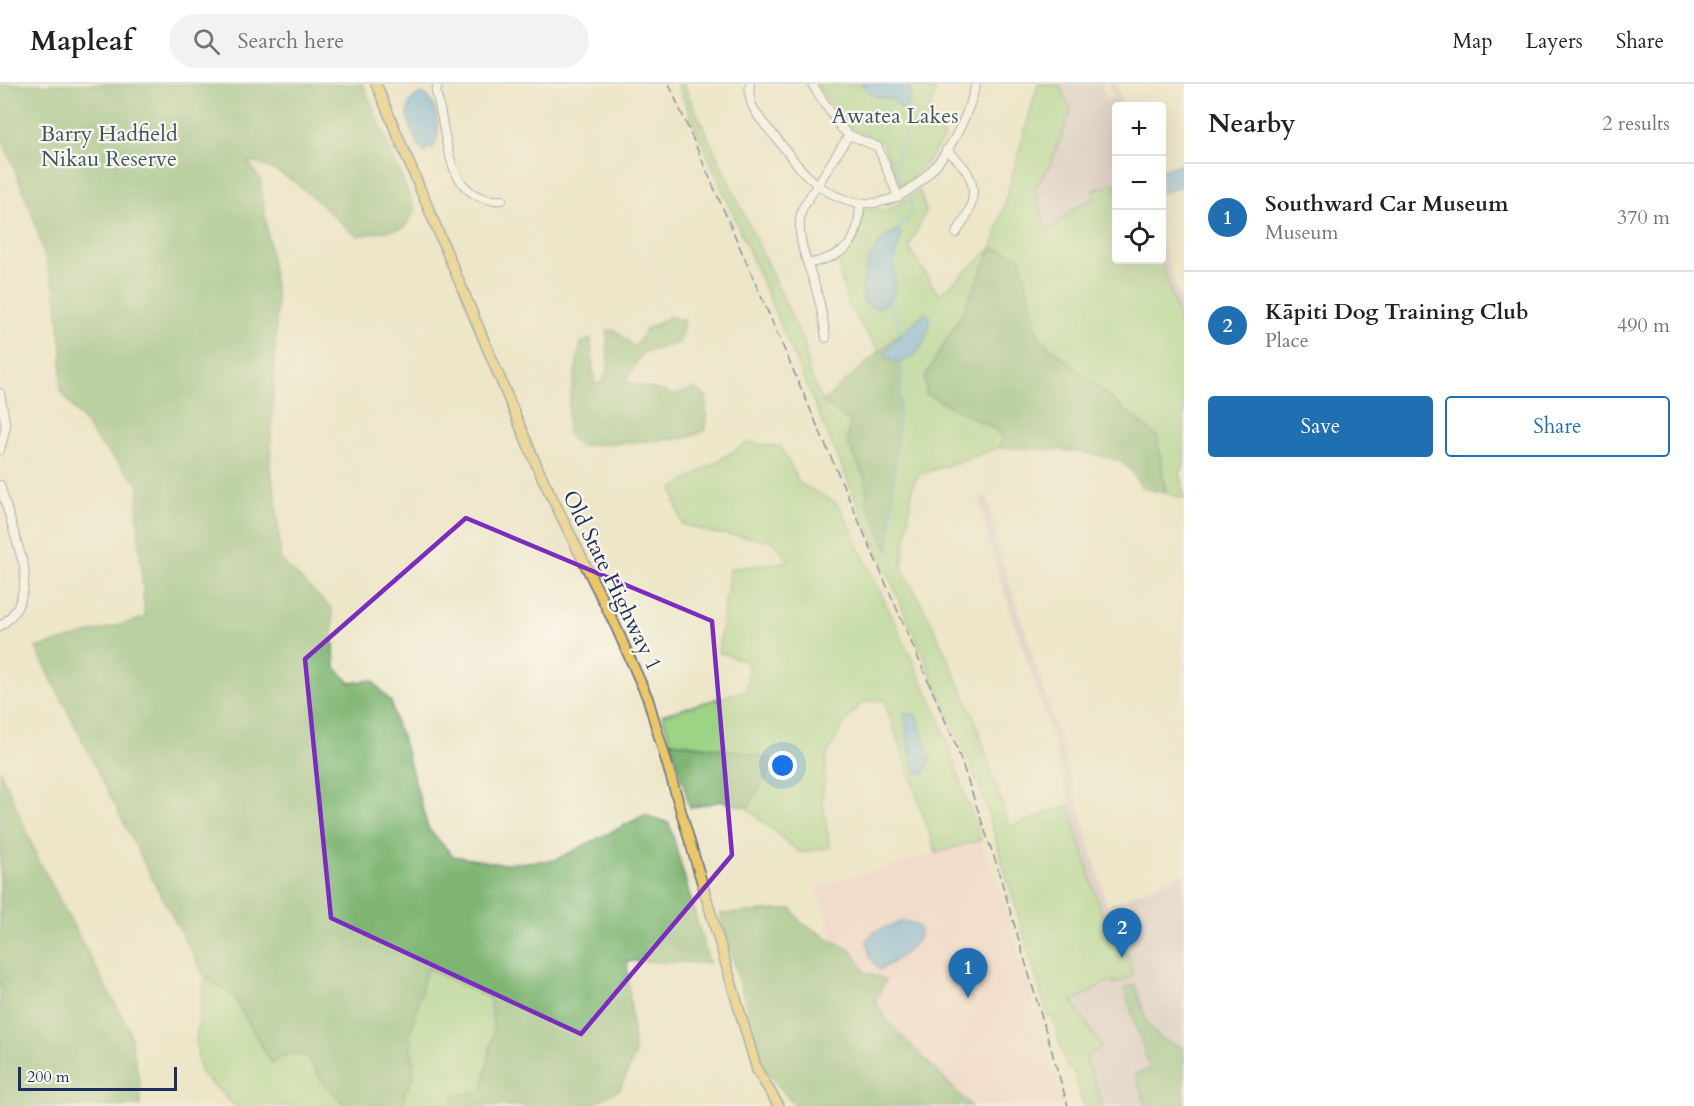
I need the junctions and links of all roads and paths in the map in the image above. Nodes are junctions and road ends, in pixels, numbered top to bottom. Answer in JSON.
{"nodes":[{"id":1,"x":376,"y":84,"type":"edge"},
{"id":2,"x":438,"y":84,"type":"edge"},
{"id":3,"x":750,"y":84,"type":"edge"},
{"id":4,"x":812,"y":84,"type":"edge"},
{"id":5,"x":976,"y":84,"type":"edge"},
{"id":6,"x":849,"y":135,"type":"junction"},
{"id":7,"x":946,"y":150,"type":"junction"},
{"id":8,"x":817,"y":185,"type":"junction"},
{"id":9,"x":898,"y":197,"type":"junction"},
{"id":10,"x":502,"y":200,"type":"dead end"},
{"id":11,"x":860,"y":203,"type":"junction"},
{"id":12,"x":956,"y":233,"type":"dead end"},
{"id":13,"x":808,"y":264,"type":"junction"},
{"id":14,"x":826,"y":339,"type":"dead end"},
{"id":15,"x":0,"y":393,"type":"edge"},
{"id":16,"x":0,"y":450,"type":"edge"},
{"id":17,"x":0,"y":485,"type":"edge"},
{"id":18,"x":0,"y":626,"type":"edge"},
{"id":19,"x":779,"y":1106,"type":"edge"}],
"edges":[{"from":1,"to":19,"type":"main road","name":"Old State Highway 1"},
{"from":2,"to":10,"type":"street"},
{"from":3,"to":8,"type":"street"},
{"from":4,"to":6,"type":"street"},
{"from":5,"to":7,"type":"street"},
{"from":6,"to":8,"type":"street"},
{"from":6,"to":9,"type":"street"},
{"from":7,"to":9,"type":"street"},
{"from":7,"to":12,"type":"street"},
{"from":8,"to":11,"type":"street"},
{"from":8,"to":13,"type":"street"},
{"from":9,"to":11,"type":"street"},
{"from":11,"to":13,"type":"street"},
{"from":13,"to":14,"type":"street"},
{"from":15,"to":16,"type":"street"},
{"from":17,"to":18,"type":"street"}]}
